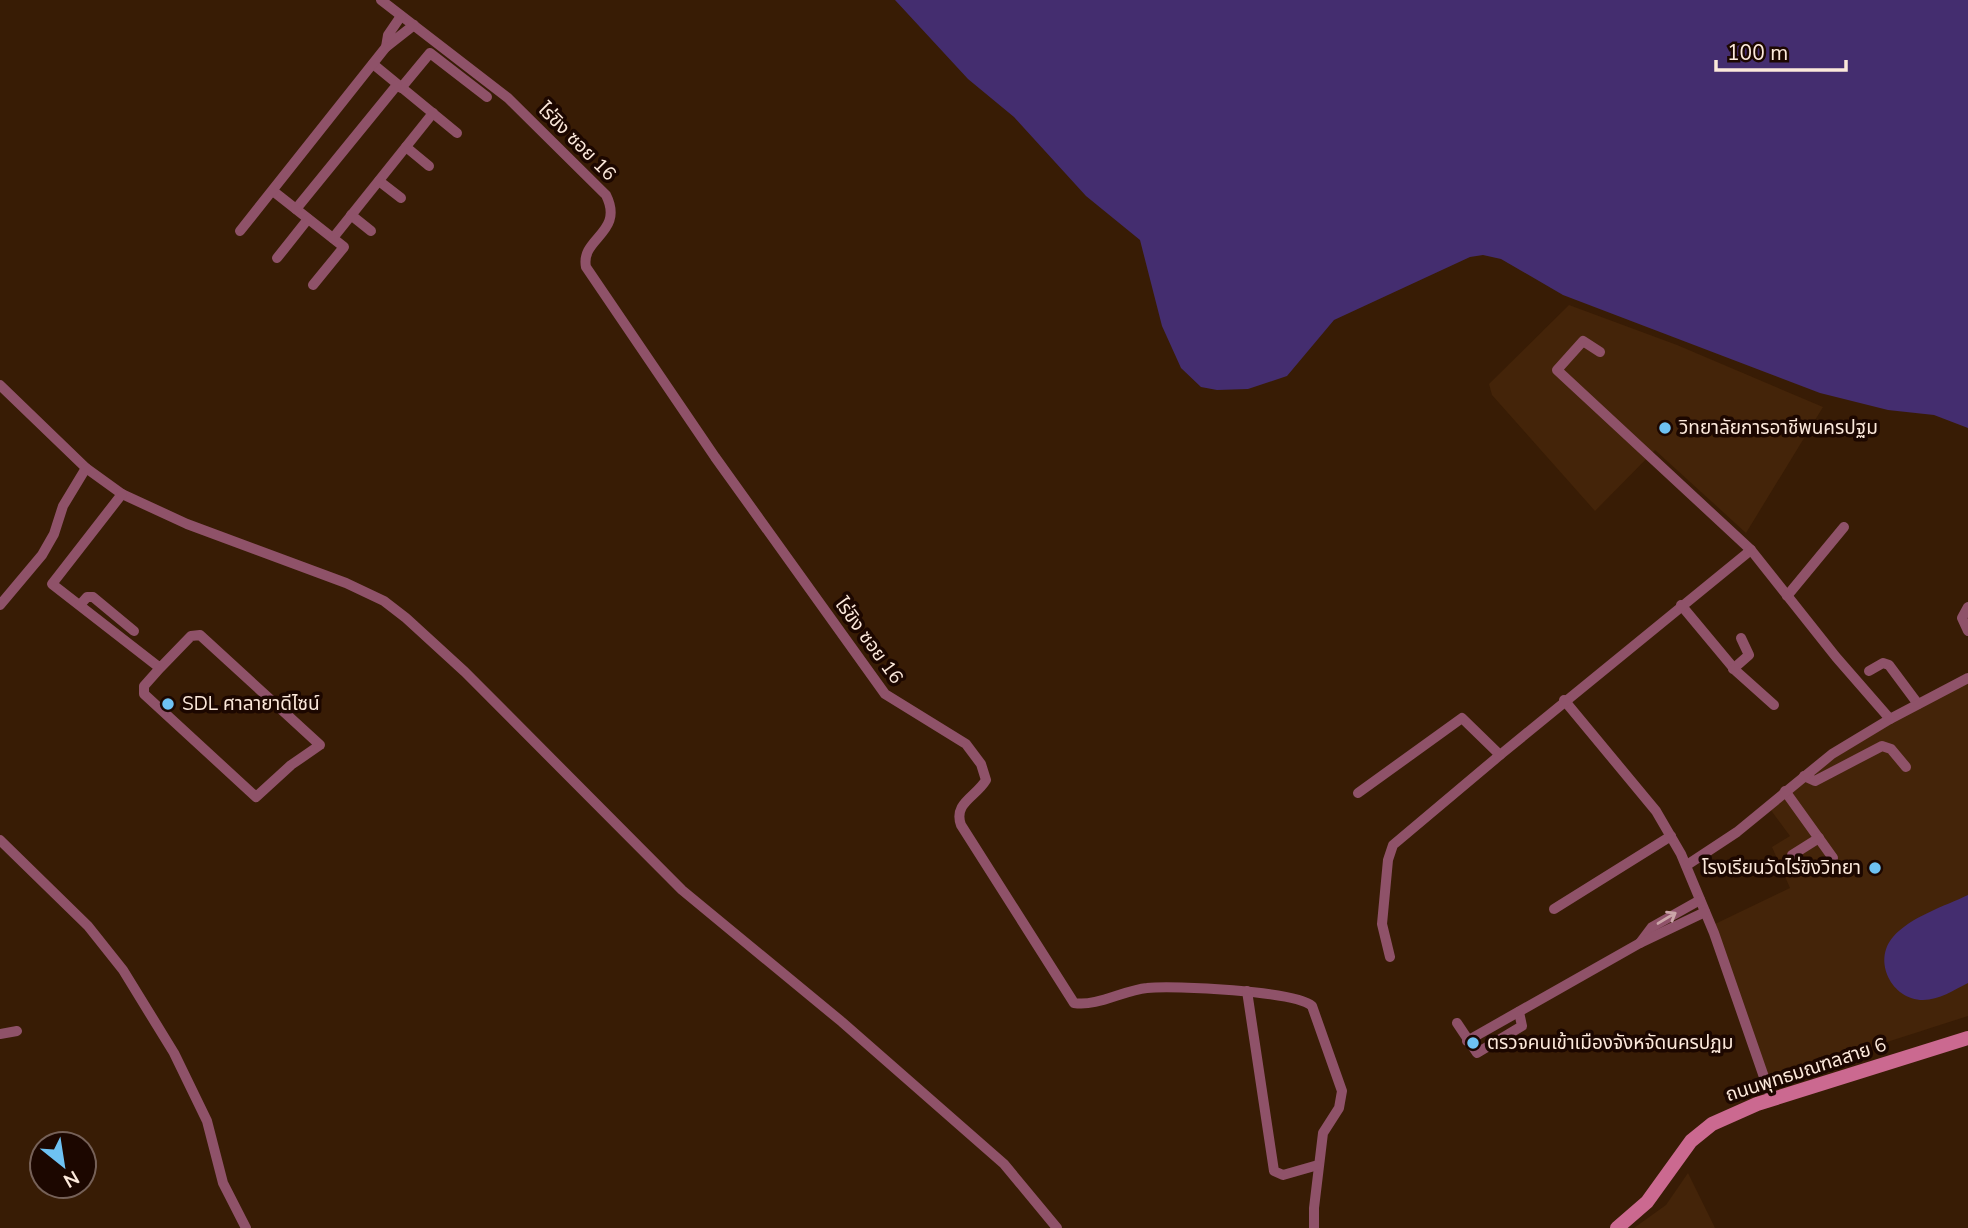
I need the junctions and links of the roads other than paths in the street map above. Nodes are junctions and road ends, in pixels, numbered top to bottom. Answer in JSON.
{"nodes":[{"id":1,"x":381,"y":0,"type":"edge"},
{"id":2,"x":401,"y":16,"type":"junction"},
{"id":3,"x":414,"y":25,"type":"junction"},
{"id":4,"x":386,"y":47,"type":"junction"},
{"id":5,"x":373,"y":64,"type":"junction"},
{"id":6,"x":399,"y":86,"type":"junction"},
{"id":7,"x":487,"y":97,"type":"dead end"},
{"id":8,"x":433,"y":113,"type":"junction"},
{"id":9,"x":457,"y":133,"type":"dead end"},
{"id":10,"x":406,"y":147,"type":"junction"},
{"id":11,"x":429,"y":166,"type":"dead end"},
{"id":12,"x":379,"y":181,"type":"junction"},
{"id":13,"x":273,"y":191,"type":"junction"},
{"id":14,"x":401,"y":198,"type":"dead end"},
{"id":15,"x":296,"y":209,"type":"junction"},
{"id":16,"x":351,"y":215,"type":"junction"},
{"id":17,"x":308,"y":219,"type":"junction"},
{"id":18,"x":240,"y":231,"type":"dead end"},
{"id":19,"x":371,"y":231,"type":"dead end"},
{"id":20,"x":333,"y":238,"type":"junction"},
{"id":21,"x":277,"y":258,"type":"dead end"},
{"id":22,"x":313,"y":285,"type":"dead end"},
{"id":23,"x":1600,"y":352,"type":"dead end"},
{"id":24,"x":0,"y":385,"type":"edge"},
{"id":25,"x":86,"y":468,"type":"junction"},
{"id":26,"x":122,"y":494,"type":"junction"},
{"id":27,"x":1844,"y":527,"type":"dead end"},
{"id":28,"x":1751,"y":550,"type":"junction"},
{"id":29,"x":1787,"y":596,"type":"junction"},
{"id":30,"x":0,"y":605,"type":"edge"},
{"id":31,"x":80,"y":605,"type":"junction"},
{"id":32,"x":1681,"y":605,"type":"junction"},
{"id":33,"x":1968,"y":607,"type":"edge"},
{"id":34,"x":113,"y":614,"type":"junction"},
{"id":35,"x":105,"y":625,"type":"junction"},
{"id":36,"x":134,"y":631,"type":"dead end"},
{"id":37,"x":1968,"y":631,"type":"edge"},
{"id":38,"x":1741,"y":638,"type":"dead end"},
{"id":39,"x":160,"y":668,"type":"junction"},
{"id":40,"x":1733,"y":668,"type":"junction"},
{"id":41,"x":1868,"y":671,"type":"dead end"},
{"id":42,"x":1968,"y":678,"type":"edge"},
{"id":43,"x":1564,"y":701,"type":"junction"},
{"id":44,"x":1918,"y":704,"type":"junction"},
{"id":45,"x":1774,"y":705,"type":"dead end"},
{"id":46,"x":1890,"y":719,"type":"junction"},
{"id":47,"x":1500,"y":755,"type":"junction"},
{"id":48,"x":1906,"y":766,"type":"dead end"},
{"id":49,"x":1804,"y":776,"type":"junction"},
{"id":50,"x":1785,"y":791,"type":"junction"},
{"id":51,"x":1358,"y":793,"type":"dead end"},
{"id":52,"x":1671,"y":836,"type":"junction"},
{"id":53,"x":1819,"y":838,"type":"junction"},
{"id":54,"x":0,"y":840,"type":"edge"},
{"id":55,"x":1791,"y":855,"type":"dead end"},
{"id":56,"x":1833,"y":858,"type":"dead end"},
{"id":57,"x":1687,"y":865,"type":"junction"},
{"id":58,"x":1700,"y":900,"type":"junction"},
{"id":59,"x":1554,"y":909,"type":"dead end"},
{"id":60,"x":1706,"y":912,"type":"junction"},
{"id":61,"x":1640,"y":943,"type":"junction"},
{"id":62,"x":1390,"y":957,"type":"dead end"},
{"id":63,"x":1247,"y":991,"type":"junction"},
{"id":64,"x":1457,"y":1023,"type":"dead end"},
{"id":65,"x":17,"y":1031,"type":"dead end"},
{"id":66,"x":0,"y":1034,"type":"edge"},
{"id":67,"x":1968,"y":1038,"type":"edge"},
{"id":68,"x":1772,"y":1100,"type":"junction"},
{"id":69,"x":1318,"y":1165,"type":"junction"},
{"id":70,"x":246,"y":1228,"type":"edge"},
{"id":71,"x":1057,"y":1228,"type":"edge"},
{"id":72,"x":1314,"y":1228,"type":"edge"},
{"id":73,"x":1617,"y":1228,"type":"edge"}],
"edges":[{"from":1,"to":2,"type":"street","name":"ไร่ขิง ซอย 16"},
{"from":2,"to":3,"type":"street","name":"ไร่ขิง ซอย 16"},
{"from":2,"to":4,"type":"street"},
{"from":3,"to":4,"type":"street"},
{"from":3,"to":63,"type":"street","name":"ไร่ขิง ซอย 16"},
{"from":4,"to":5,"type":"street"},
{"from":5,"to":6,"type":"street"},
{"from":5,"to":13,"type":"street"},
{"from":6,"to":7,"type":"street"},
{"from":6,"to":8,"type":"street"},
{"from":6,"to":15,"type":"street"},
{"from":8,"to":9,"type":"street"},
{"from":8,"to":10,"type":"street"},
{"from":10,"to":11,"type":"street"},
{"from":10,"to":12,"type":"street"},
{"from":12,"to":14,"type":"street"},
{"from":12,"to":16,"type":"street"},
{"from":13,"to":15,"type":"street"},
{"from":13,"to":18,"type":"street"},
{"from":15,"to":17,"type":"street"},
{"from":16,"to":19,"type":"street"},
{"from":16,"to":20,"type":"street"},
{"from":17,"to":20,"type":"street"},
{"from":17,"to":21,"type":"street"},
{"from":20,"to":22,"type":"street"},
{"from":23,"to":28,"type":"street"},
{"from":24,"to":25,"type":"street"},
{"from":25,"to":26,"type":"street"},
{"from":25,"to":30,"type":"street"},
{"from":26,"to":31,"type":"street"},
{"from":26,"to":71,"type":"street"},
{"from":27,"to":29,"type":"street"},
{"from":28,"to":29,"type":"street"},
{"from":28,"to":32,"type":"street"},
{"from":29,"to":46,"type":"street"},
{"from":31,"to":34,"type":"street"},
{"from":31,"to":35,"type":"street"},
{"from":32,"to":40,"type":"street"},
{"from":32,"to":43,"type":"street"},
{"from":33,"to":37,"type":"street"},
{"from":34,"to":35,"type":"street"},
{"from":34,"to":36,"type":"street"},
{"from":35,"to":39,"type":"street"},
{"from":38,"to":40,"type":"street"},
{"from":39,"to":39,"type":"street"},
{"from":40,"to":45,"type":"street"},
{"from":41,"to":44,"type":"street"},
{"from":42,"to":44,"type":"street"},
{"from":43,"to":47,"type":"street"},
{"from":43,"to":52,"type":"street"},
{"from":44,"to":46,"type":"street"},
{"from":46,"to":49,"type":"street"},
{"from":47,"to":51,"type":"street"},
{"from":47,"to":62,"type":"street"},
{"from":48,"to":49,"type":"street"},
{"from":49,"to":50,"type":"street"},
{"from":50,"to":53,"type":"street"},
{"from":50,"to":57,"type":"street"},
{"from":52,"to":57,"type":"street"},
{"from":52,"to":59,"type":"street"},
{"from":53,"to":55,"type":"street"},
{"from":53,"to":56,"type":"street"},
{"from":54,"to":70,"type":"street"},
{"from":57,"to":58,"type":"street"},
{"from":58,"to":60,"type":"street"},
{"from":61,"to":58,"type":"street","one_way":true},
{"from":60,"to":61,"type":"street"},
{"from":60,"to":68,"type":"street"},
{"from":61,"to":64,"type":"street"},
{"from":63,"to":69,"type":"street"},
{"from":63,"to":69,"type":"street","name":"ไร่ขิง ซอย 16"},
{"from":65,"to":66,"type":"street"},
{"from":67,"to":68,"type":"main road","name":"ถนนพุทธมณฑลสาย 6"},
{"from":68,"to":73,"type":"main road","name":"ถนนพุทธมณฑลสาย 6"},
{"from":69,"to":72,"type":"street","name":"ไร่ขิง ซอย 16"}]}
